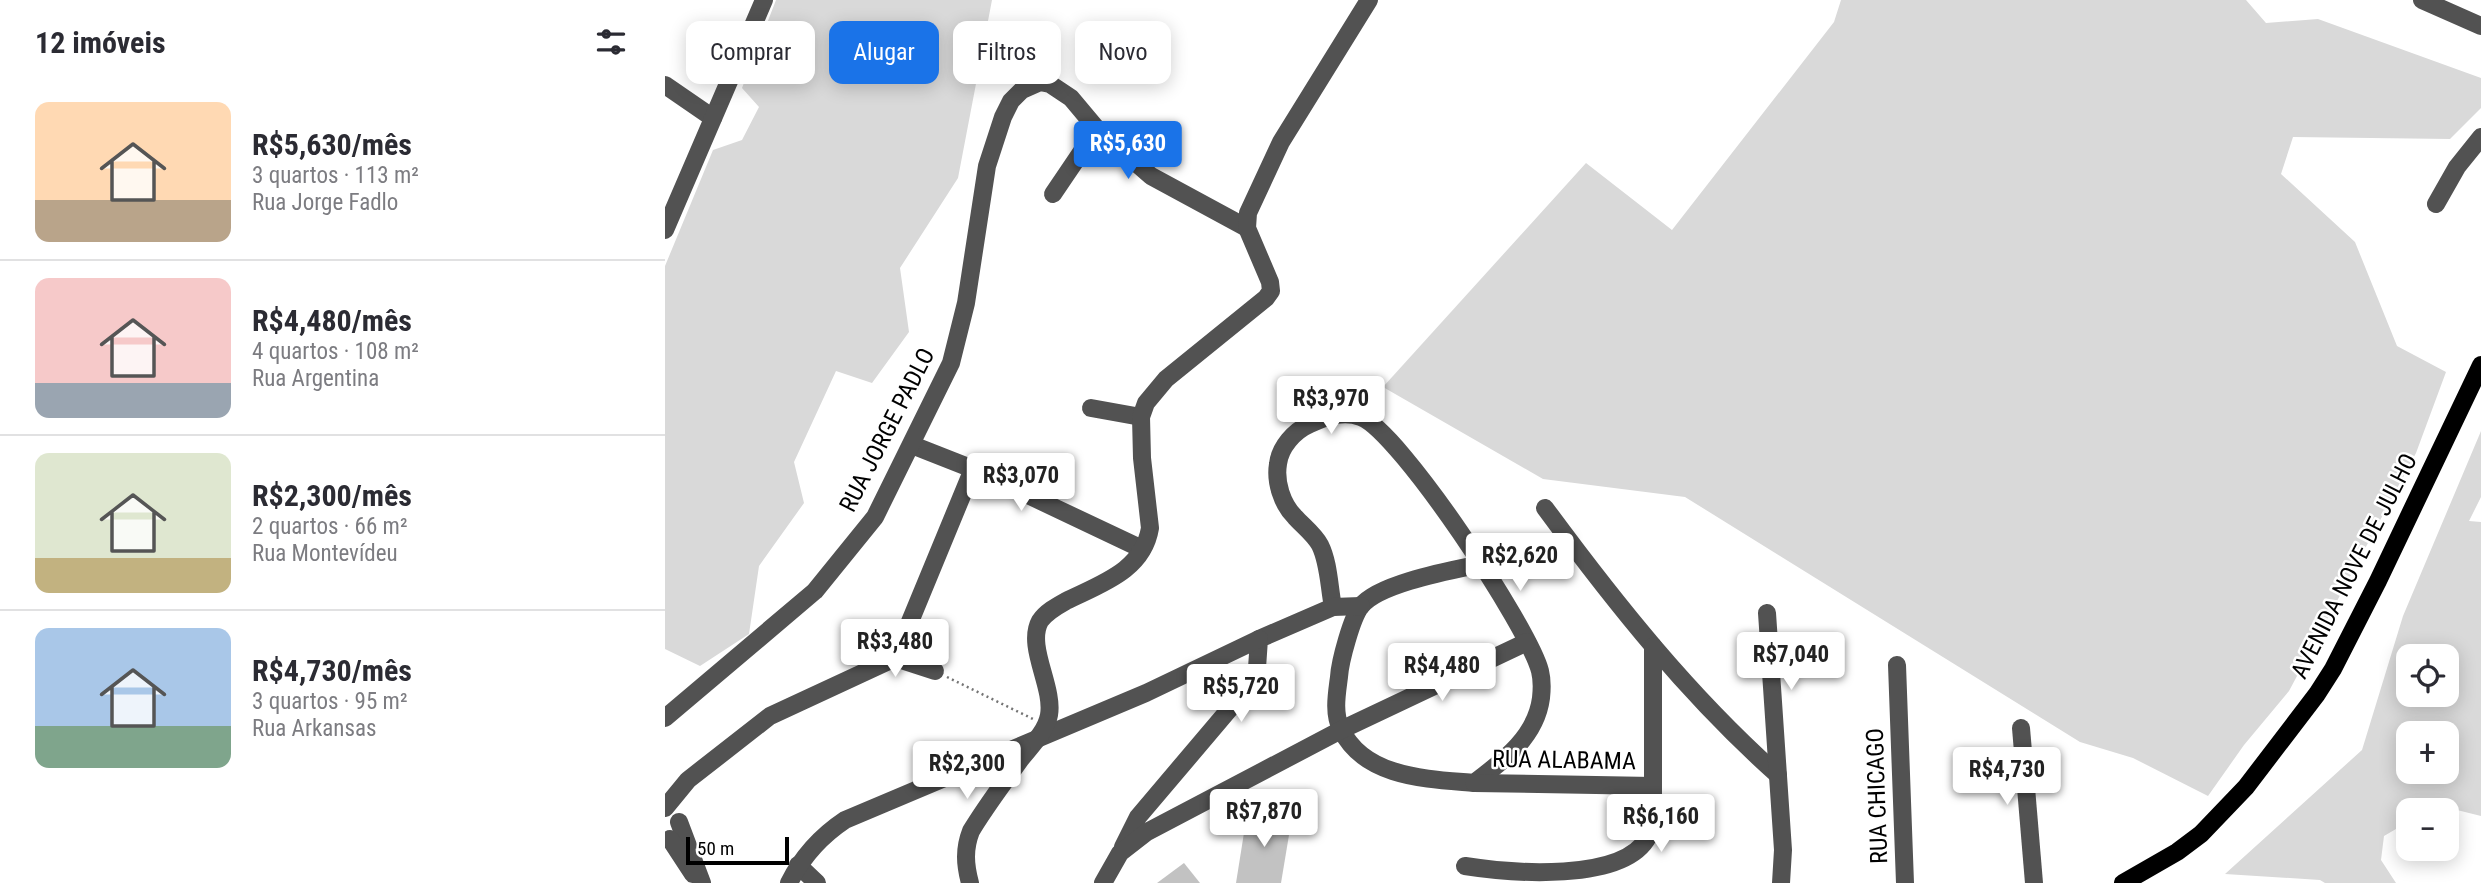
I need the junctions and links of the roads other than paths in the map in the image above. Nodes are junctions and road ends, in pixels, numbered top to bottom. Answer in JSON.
{"nodes":[{"id":1,"x":764,"y":0,"type":"edge"},
{"id":2,"x":1369,"y":0,"type":"edge"},
{"id":3,"x":2422,"y":0,"type":"edge"},
{"id":4,"x":2481,"y":26,"type":"edge"},
{"id":5,"x":665,"y":85,"type":"edge"},
{"id":6,"x":713,"y":118,"type":"junction"},
{"id":7,"x":1097,"y":129,"type":"junction"},
{"id":8,"x":2481,"y":137,"type":"edge"},
{"id":9,"x":1053,"y":194,"type":"dead end"},
{"id":10,"x":2436,"y":204,"type":"dead end"},
{"id":11,"x":1247,"y":228,"type":"junction"},
{"id":12,"x":665,"y":230,"type":"edge"},
{"id":13,"x":2481,"y":365,"type":"edge"},
{"id":14,"x":1091,"y":408,"type":"dead end"},
{"id":15,"x":1141,"y":417,"type":"junction"},
{"id":16,"x":912,"y":445,"type":"junction"},
{"id":17,"x":972,"y":469,"type":"junction"},
{"id":18,"x":1545,"y":508,"type":"dead end"},
{"id":19,"x":1143,"y":549,"type":"junction"},
{"id":20,"x":1481,"y":564,"type":"junction"},
{"id":21,"x":1361,"y":606,"type":"junction"},
{"id":22,"x":1332,"y":607,"type":"junction"},
{"id":23,"x":1767,"y":613,"type":"dead end"},
{"id":24,"x":1259,"y":639,"type":"junction"},
{"id":25,"x":1527,"y":642,"type":"junction"},
{"id":26,"x":1653,"y":646,"type":"junction"},
{"id":27,"x":895,"y":658,"type":"junction"},
{"id":28,"x":1897,"y":665,"type":"dead end"},
{"id":29,"x":935,"y":671,"type":"road end"},
{"id":30,"x":665,"y":718,"type":"edge"},
{"id":31,"x":2021,"y":728,"type":"dead end"},
{"id":32,"x":1341,"y":730,"type":"junction"},
{"id":33,"x":1041,"y":731,"type":"junction"},
{"id":34,"x":1778,"y":775,"type":"junction"},
{"id":35,"x":1473,"y":783,"type":"junction"},
{"id":36,"x":1653,"y":786,"type":"junction"},
{"id":37,"x":672,"y":815,"type":"edge"},
{"id":38,"x":667,"y":838,"type":"edge"},
{"id":39,"x":1120,"y":853,"type":"junction"},
{"id":40,"x":798,"y":865,"type":"junction"},
{"id":41,"x":1465,"y":866,"type":"dead end"},
{"id":42,"x":1106,"y":876,"type":"edge"},
{"id":43,"x":701,"y":883,"type":"edge"},
{"id":44,"x":789,"y":883,"type":"edge"},
{"id":45,"x":817,"y":883,"type":"edge"},
{"id":46,"x":970,"y":883,"type":"edge"},
{"id":47,"x":1781,"y":883,"type":"edge"},
{"id":48,"x":1905,"y":883,"type":"edge"},
{"id":49,"x":2033,"y":883,"type":"edge"},
{"id":50,"x":2123,"y":883,"type":"edge"}],
"edges":[{"from":1,"to":6,"type":"street"},
{"from":2,"to":11,"type":"street"},
{"from":3,"to":4,"type":"street"},
{"from":5,"to":6,"type":"street"},
{"from":6,"to":12,"type":"street"},
{"from":7,"to":9,"type":"street"},
{"from":7,"to":11,"type":"street"},
{"from":7,"to":16,"type":"street","name":"RUA JORGE PADLO"},
{"from":8,"to":10,"type":"street"},
{"from":11,"to":15,"type":"street"},
{"from":13,"to":50,"type":"main road","name":"AVENIDA NOVE DE JULHO"},
{"from":14,"to":15,"type":"street"},
{"from":15,"to":19,"type":"street"},
{"from":16,"to":17,"type":"street"},
{"from":16,"to":30,"type":"street","name":"RUA JORGE PADLO"},
{"from":17,"to":19,"type":"street"},
{"from":17,"to":27,"type":"street"},
{"from":18,"to":26,"type":"street"},
{"from":19,"to":33,"type":"street"},
{"from":20,"to":21,"type":"street"},
{"from":20,"to":22,"type":"street"},
{"from":20,"to":25,"type":"street"},
{"from":21,"to":22,"type":"street"},
{"from":21,"to":32,"type":"street"},
{"from":22,"to":24,"type":"street"},
{"from":23,"to":34,"type":"street"},
{"from":24,"to":33,"type":"street"},
{"from":24,"to":39,"type":"street"},
{"from":25,"to":32,"type":"street"},
{"from":25,"to":35,"type":"street"},
{"from":26,"to":34,"type":"street"},
{"from":26,"to":36,"type":"street"},
{"from":27,"to":29,"type":"street"},
{"from":27,"to":37,"type":"street"},
{"from":28,"to":48,"type":"street","name":"RUA CHICAGO"},
{"from":31,"to":49,"type":"street"},
{"from":32,"to":35,"type":"street","name":"RUA ALABAMA"},
{"from":32,"to":39,"type":"street"},
{"from":33,"to":40,"type":"street"},
{"from":33,"to":46,"type":"street"},
{"from":34,"to":47,"type":"street"},
{"from":35,"to":36,"type":"street","name":"RUA ALABAMA"},
{"from":36,"to":41,"type":"street"},
{"from":37,"to":38,"type":"street"},
{"from":37,"to":43,"type":"street"},
{"from":38,"to":43,"type":"street"},
{"from":39,"to":42,"type":"street"},
{"from":40,"to":44,"type":"street"},
{"from":40,"to":45,"type":"street"}]}
